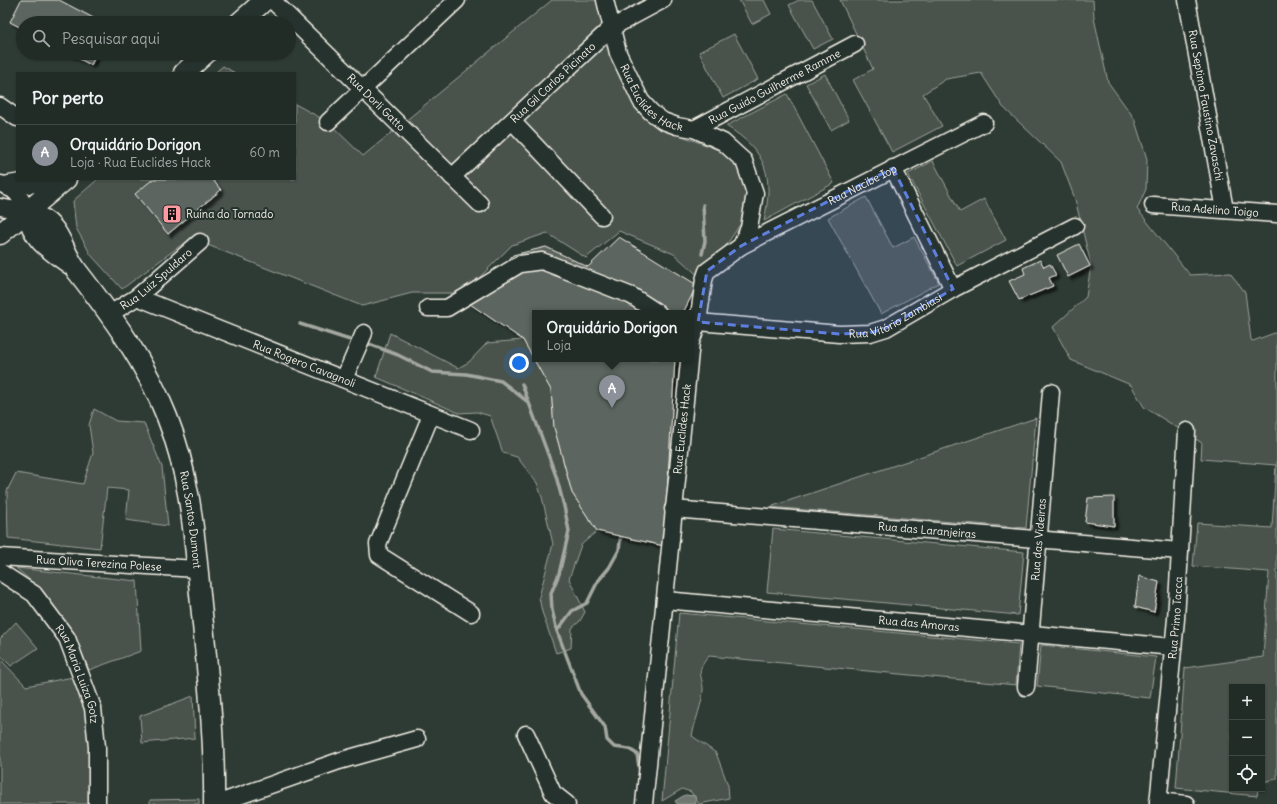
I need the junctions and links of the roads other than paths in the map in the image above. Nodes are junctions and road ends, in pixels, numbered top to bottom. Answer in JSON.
{"nodes":[{"id":1,"x":265,"y":0,"type":"edge"},
{"id":2,"x":272,"y":0,"type":"edge"},
{"id":3,"x":457,"y":0,"type":"edge"},
{"id":4,"x":605,"y":0,"type":"edge"},
{"id":5,"x":662,"y":0,"type":"edge"},
{"id":6,"x":1187,"y":0,"type":"edge"},
{"id":7,"x":248,"y":16,"type":"edge"},
{"id":8,"x":288,"y":16,"type":"edge"},
{"id":9,"x":296,"y":24,"type":"edge"},
{"id":10,"x":611,"y":28,"type":"junction"},
{"id":11,"x":855,"y":44,"type":"dead end"},
{"id":12,"x":198,"y":60,"type":"edge"},
{"id":13,"x":185,"y":72,"type":"edge"},
{"id":14,"x":362,"y":89,"type":"junction"},
{"id":15,"x":0,"y":106,"type":"edge"},
{"id":16,"x":16,"y":117,"type":"edge"},
{"id":17,"x":512,"y":121,"type":"junction"},
{"id":18,"x":328,"y":122,"type":"dead end"},
{"id":19,"x":984,"y":123,"type":"dead end"},
{"id":20,"x":694,"y":129,"type":"junction"},
{"id":21,"x":893,"y":168,"type":"junction"},
{"id":22,"x":452,"y":177,"type":"junction"},
{"id":23,"x":45,"y":180,"type":"edge"},
{"id":24,"x":66,"y":180,"type":"edge"},
{"id":25,"x":66,"y":180,"type":"edge"},
{"id":26,"x":5,"y":185,"type":"edge"},
{"id":27,"x":480,"y":204,"type":"dead end"},
{"id":28,"x":1153,"y":205,"type":"dead end"},
{"id":29,"x":0,"y":207,"type":"edge"},
{"id":30,"x":1225,"y":210,"type":"junction"},
{"id":31,"x":27,"y":212,"type":"junction"},
{"id":32,"x":1277,"y":214,"type":"edge"},
{"id":33,"x":602,"y":216,"type":"dead end"},
{"id":34,"x":1075,"y":226,"type":"dead end"},
{"id":35,"x":0,"y":234,"type":"edge"},
{"id":36,"x":38,"y":239,"type":"junction"},
{"id":37,"x":60,"y":239,"type":"junction"},
{"id":38,"x":0,"y":240,"type":"edge"},
{"id":39,"x":200,"y":242,"type":"dead end"},
{"id":40,"x":741,"y":246,"type":"junction"},
{"id":41,"x":73,"y":265,"type":"junction"},
{"id":42,"x":953,"y":289,"type":"junction"},
{"id":43,"x":137,"y":297,"type":"junction"},
{"id":44,"x":428,"y":308,"type":"dead end"},
{"id":45,"x":653,"y":310,"type":"edge"},
{"id":46,"x":110,"y":314,"type":"junction"},
{"id":47,"x":698,"y":322,"type":"junction"},
{"id":48,"x":364,"y":333,"type":"dead end"},
{"id":49,"x":692,"y":336,"type":"edge"},
{"id":50,"x":688,"y":362,"type":"edge"},
{"id":51,"x":344,"y":379,"type":"junction"},
{"id":52,"x":1051,"y":392,"type":"dead end"},
{"id":53,"x":431,"y":414,"type":"junction"},
{"id":54,"x":471,"y":430,"type":"dead end"},
{"id":55,"x":1187,"y":431,"type":"dead end"},
{"id":56,"x":673,"y":509,"type":"junction"},
{"id":57,"x":1040,"y":540,"type":"junction"},
{"id":58,"x":1180,"y":551,"type":"junction"},
{"id":59,"x":0,"y":557,"type":"edge"},
{"id":60,"x":197,"y":568,"type":"junction"},
{"id":61,"x":0,"y":572,"type":"edge"},
{"id":62,"x":665,"y":600,"type":"junction"},
{"id":63,"x":471,"y":613,"type":"dead end"},
{"id":64,"x":1032,"y":632,"type":"junction"},
{"id":65,"x":1173,"y":647,"type":"junction"},
{"id":66,"x":1026,"y":687,"type":"dead end"},
{"id":67,"x":526,"y":734,"type":"dead end"},
{"id":68,"x":417,"y":739,"type":"dead end"},
{"id":69,"x":1158,"y":803,"type":"edge"},
{"id":70,"x":97,"y":804,"type":"edge"},
{"id":71,"x":215,"y":804,"type":"edge"},
{"id":72,"x":567,"y":804,"type":"edge"},
{"id":73,"x":644,"y":804,"type":"edge"},
{"id":74,"x":1186,"y":804,"type":"edge"}],
"edges":[{"from":1,"to":7,"type":"main road"},
{"from":2,"to":8,"type":"street","name":"Rua Dorli Gatto"},
{"from":3,"to":14,"type":"street"},
{"from":4,"to":10,"type":"street","name":"Rua Euclides Hack"},
{"from":5,"to":10,"type":"street","name":"Rua Gil Carlos Picinato"},
{"from":6,"to":30,"type":"street","name":"Rua Septimo Faustino Zavaschi"},
{"from":9,"to":14,"type":"street","name":"Rua Dorli Gatto"},
{"from":10,"to":17,"type":"street","name":"Rua Gil Carlos Picinato"},
{"from":10,"to":20,"type":"street","name":"Rua Euclides Hack"},
{"from":11,"to":20,"type":"street","name":"Rua Guido Guilherme Ramme"},
{"from":12,"to":13,"type":"main road"},
{"from":14,"to":18,"type":"street"},
{"from":14,"to":22,"type":"street","name":"Rua Dorli Gatto"},
{"from":15,"to":16,"type":"street"},
{"from":17,"to":22,"type":"street","name":"Rua Gil Carlos Picinato"},
{"from":17,"to":33,"type":"street"},
{"from":19,"to":21,"type":"street","name":"Rua Nacibe Iop"},
{"from":20,"to":40,"type":"street","name":"Rua Euclides Hack"},
{"from":21,"to":40,"type":"street","name":"Rua Nacibe Iop"},
{"from":21,"to":42,"type":"street"},
{"from":22,"to":27,"type":"street","name":"Rua Dorli Gatto"},
{"from":23,"to":26,"type":"main road"},
{"from":24,"to":31,"type":"main road"},
{"from":25,"to":37,"type":"main road"},
{"from":26,"to":31,"type":"street"},
{"from":28,"to":30,"type":"street","name":"Rua Adelino Toigo"},
{"from":29,"to":31,"type":"street"},
{"from":30,"to":32,"type":"street","name":"Rua Adelino Toigo"},
{"from":31,"to":35,"type":"main road"},
{"from":31,"to":36,"type":"main road","name":"Rua Santos Dumont"},
{"from":31,"to":37,"type":"main road","name":"Rua Santos Dumont"},
{"from":34,"to":42,"type":"street","name":"Rua Vitório Zambiasi"},
{"from":36,"to":38,"type":"main road"},
{"from":36,"to":41,"type":"main road","name":"Rua Santos Dumont"},
{"from":37,"to":41,"type":"main road","name":"Rua Santos Dumont"},
{"from":39,"to":43,"type":"street","name":"Rua Luiz Spuldaro"},
{"from":40,"to":47,"type":"street","name":"Rua Euclides Hack"},
{"from":41,"to":46,"type":"main road","name":"Rua Santos Dumont"},
{"from":42,"to":47,"type":"street","name":"Rua Vitório Zambiasi"},
{"from":43,"to":46,"type":"street","name":"Rua Luiz Spuldaro"},
{"from":43,"to":51,"type":"street","name":"Rua Rogero Cavagnoli"},
{"from":44,"to":45,"type":"street"},
{"from":46,"to":60,"type":"main road","name":"Rua Santos Dumont"},
{"from":47,"to":49,"type":"street","name":"Rua Euclides Hack"},
{"from":48,"to":51,"type":"street"},
{"from":50,"to":56,"type":"street","name":"Rua Euclides Hack"},
{"from":51,"to":53,"type":"street","name":"Rua Rogero Cavagnoli"},
{"from":52,"to":57,"type":"street","name":"Rua das Videiras"},
{"from":53,"to":54,"type":"street","name":"Rua Rogero Cavagnoli"},
{"from":53,"to":63,"type":"street"},
{"from":55,"to":58,"type":"street","name":"Rua Primo Tacca"},
{"from":56,"to":57,"type":"street","name":"Rua das Laranjeiras"},
{"from":56,"to":62,"type":"street","name":"Rua Euclides Hack"},
{"from":57,"to":58,"type":"street","name":"Rua das Laranjeiras"},
{"from":57,"to":64,"type":"street","name":"Rua das Videiras"},
{"from":58,"to":65,"type":"street","name":"Rua Primo Tacca"},
{"from":59,"to":60,"type":"street","name":"Rua Oliva Terezina Polese"},
{"from":60,"to":71,"type":"main road","name":"Rua Santos Dumont"},
{"from":61,"to":70,"type":"street","name":"Rua Maria Luiza Gotz"},
{"from":62,"to":64,"type":"street","name":"Rua das Amoras"},
{"from":62,"to":73,"type":"street","name":"Rua Euclides Hack"},
{"from":64,"to":65,"type":"street","name":"Rua das Amoras"},
{"from":64,"to":66,"type":"street","name":"Rua das Videiras"},
{"from":65,"to":69,"type":"street","name":"Rua Primo Tacca"},
{"from":67,"to":72,"type":"street"},
{"from":68,"to":71,"type":"street"},
{"from":69,"to":74,"type":"street"}]}
